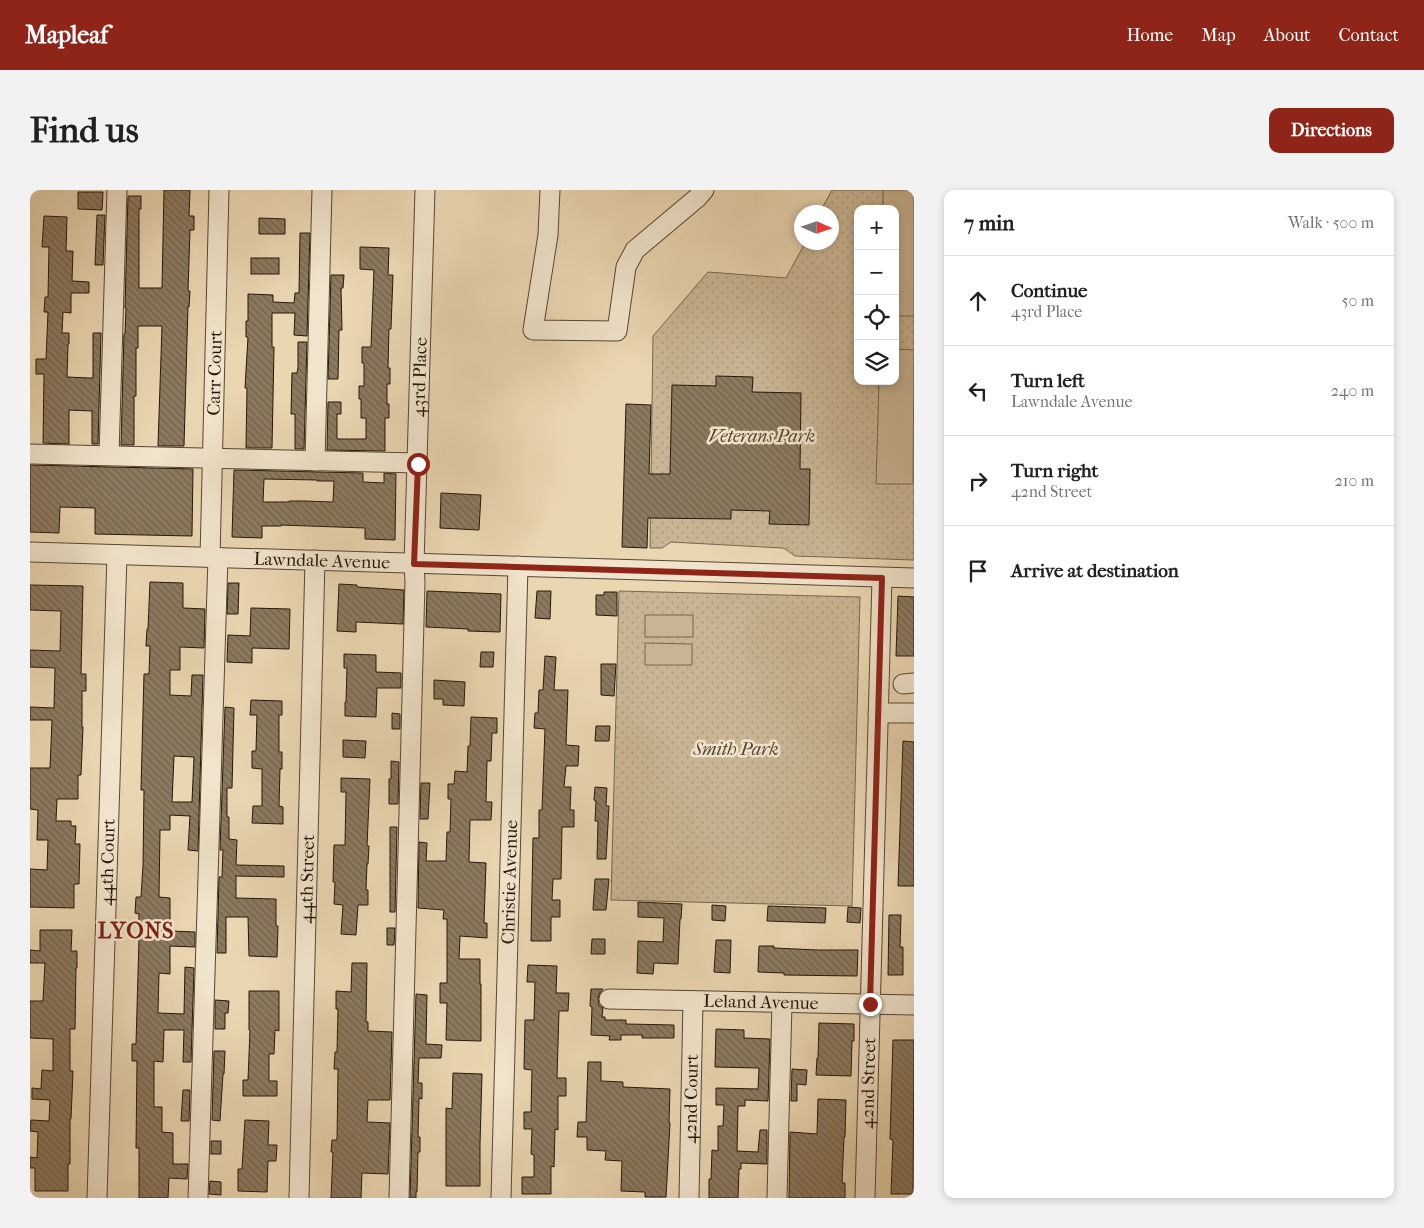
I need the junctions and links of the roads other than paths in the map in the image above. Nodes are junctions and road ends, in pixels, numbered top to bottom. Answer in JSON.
{"nodes":[{"id":1,"x":117,"y":190,"type":"edge"},
{"id":2,"x":219,"y":190,"type":"edge"},
{"id":3,"x":322,"y":190,"type":"edge"},
{"id":4,"x":426,"y":190,"type":"edge"},
{"id":5,"x":550,"y":190,"type":"edge"},
{"id":6,"x":699,"y":193,"type":"edge"},
{"id":7,"x":30,"y":454,"type":"edge"},
{"id":8,"x":109,"y":455,"type":"junction"},
{"id":9,"x":213,"y":458,"type":"junction"},
{"id":10,"x":315,"y":461,"type":"junction"},
{"id":11,"x":418,"y":464,"type":"junction"},
{"id":12,"x":30,"y":552,"type":"edge"},
{"id":13,"x":117,"y":555,"type":"junction"},
{"id":14,"x":214,"y":557,"type":"junction"},
{"id":15,"x":315,"y":560,"type":"junction"},
{"id":16,"x":414,"y":564,"type":"junction"},
{"id":17,"x":518,"y":566,"type":"junction"},
{"id":18,"x":882,"y":578,"type":"junction"},
{"id":19,"x":914,"y":578,"type":"edge"},
{"id":20,"x":878,"y":713,"type":"junction"},
{"id":21,"x":914,"y":713,"type":"edge"},
{"id":22,"x":609,"y":999,"type":"dead end"},
{"id":23,"x":694,"y":1001,"type":"junction"},
{"id":24,"x":782,"y":1003,"type":"junction"},
{"id":25,"x":870,"y":1004,"type":"junction"},
{"id":26,"x":914,"y":1005,"type":"edge"},
{"id":27,"x":97,"y":1198,"type":"edge"},
{"id":28,"x":198,"y":1198,"type":"edge"},
{"id":29,"x":299,"y":1198,"type":"edge"},
{"id":30,"x":399,"y":1198,"type":"edge"},
{"id":31,"x":501,"y":1198,"type":"edge"},
{"id":32,"x":689,"y":1198,"type":"edge"},
{"id":33,"x":777,"y":1198,"type":"edge"},
{"id":34,"x":864,"y":1198,"type":"edge"}],
"edges":[{"from":1,"to":8,"type":"street"},
{"from":2,"to":9,"type":"street","name":"Carr Court"},
{"from":3,"to":10,"type":"street"},
{"from":4,"to":11,"type":"street","name":"43rd Place"},
{"from":5,"to":6,"type":"street"},
{"from":7,"to":8,"type":"street"},
{"from":8,"to":9,"type":"street"},
{"from":9,"to":10,"type":"street"},
{"from":9,"to":14,"type":"street","name":"Carr Court"},
{"from":10,"to":11,"type":"street"},
{"from":11,"to":16,"type":"street","name":"43rd Place"},
{"from":12,"to":13,"type":"street","name":"Lawndale Avenue"},
{"from":13,"to":14,"type":"street","name":"Lawndale Avenue"},
{"from":13,"to":27,"type":"street","name":"44th Court"},
{"from":14,"to":15,"type":"street","name":"Lawndale Avenue"},
{"from":14,"to":28,"type":"street","name":"Carr Court"},
{"from":15,"to":16,"type":"street","name":"Lawndale Avenue"},
{"from":15,"to":29,"type":"street","name":"44th Street"},
{"from":16,"to":17,"type":"street","name":"Lawndale Avenue"},
{"from":16,"to":30,"type":"street","name":"43rd Place"},
{"from":17,"to":18,"type":"street","name":"Lawndale Avenue"},
{"from":17,"to":31,"type":"street","name":"Christie Avenue"},
{"from":18,"to":19,"type":"street","name":"Lawndale Avenue"},
{"from":18,"to":20,"type":"street","name":"42nd Street"},
{"from":20,"to":21,"type":"street"},
{"from":20,"to":25,"type":"street","name":"42nd Street"},
{"from":22,"to":23,"type":"street","name":"Leland Avenue"},
{"from":23,"to":24,"type":"street","name":"Leland Avenue"},
{"from":23,"to":32,"type":"street","name":"42nd Court"},
{"from":24,"to":25,"type":"street","name":"Leland Avenue"},
{"from":24,"to":33,"type":"street"},
{"from":25,"to":26,"type":"street","name":"Leland Avenue"},
{"from":25,"to":34,"type":"street","name":"42nd Street"}]}
